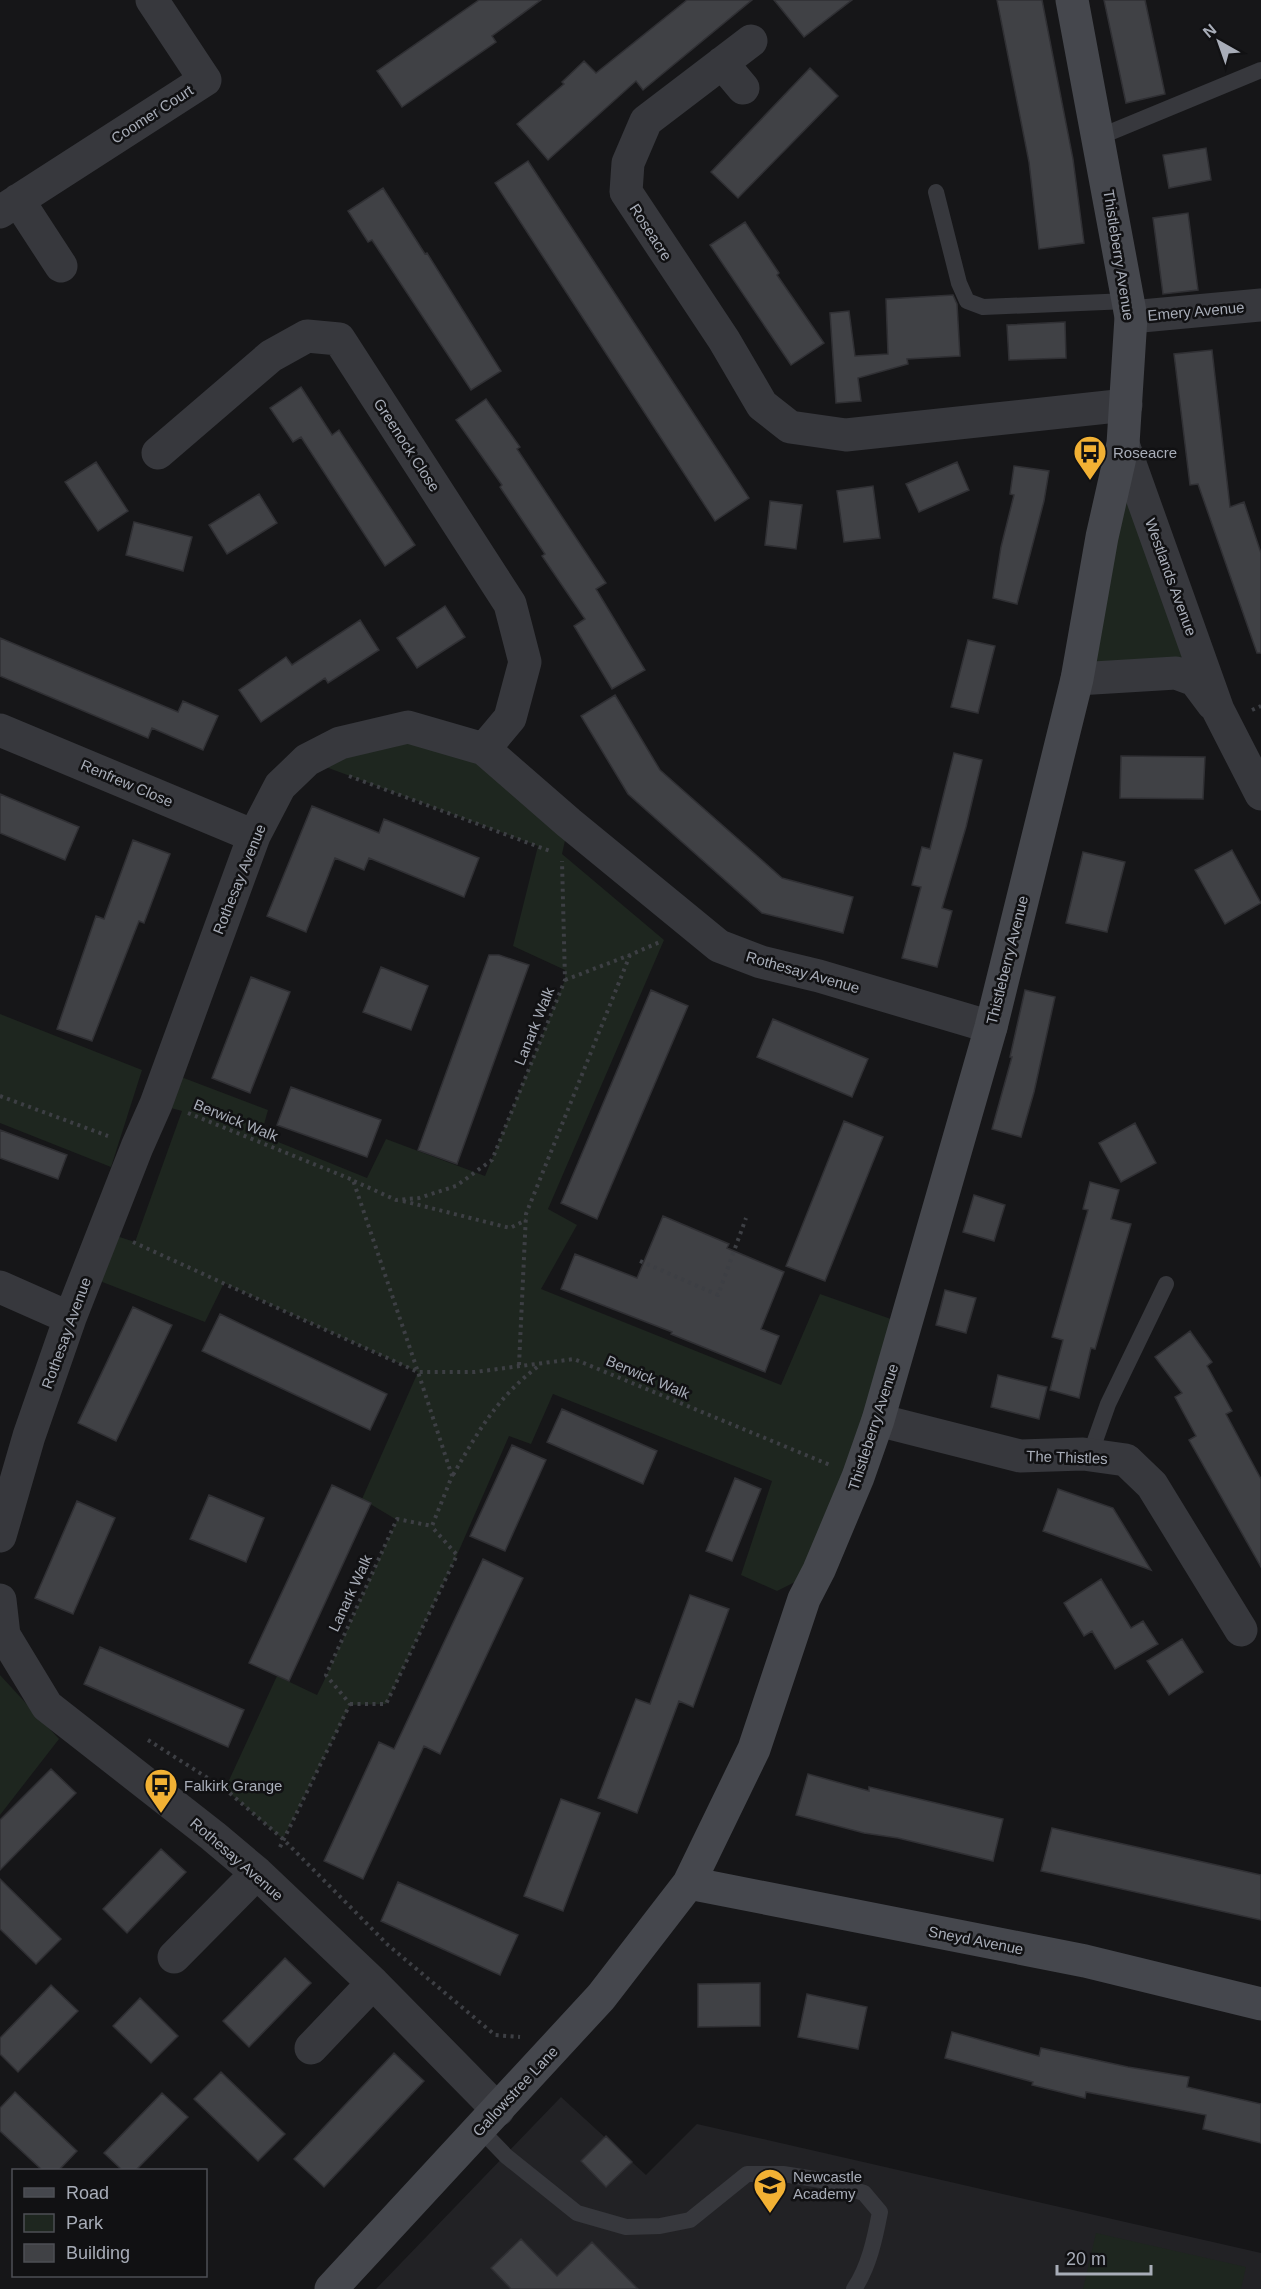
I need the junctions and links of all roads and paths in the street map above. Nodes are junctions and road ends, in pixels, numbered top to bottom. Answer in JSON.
{"nodes":[{"id":1,"x":152,"y":0,"type":"edge"},
{"id":2,"x":1072,"y":0,"type":"edge"},
{"id":3,"x":751,"y":41,"type":"dead end"},
{"id":4,"x":722,"y":63,"type":"junction"},
{"id":5,"x":1261,"y":70,"type":"edge"},
{"id":6,"x":743,"y":88,"type":"dead end"},
{"id":7,"x":1099,"y":137,"type":"junction"},
{"id":8,"x":936,"y":192,"type":"dead end"},
{"id":9,"x":9,"y":206,"type":"edge"},
{"id":10,"x":61,"y":266,"type":"dead end"},
{"id":11,"x":1261,"y":305,"type":"edge"},
{"id":12,"x":1129,"y":309,"type":"junction"},
{"id":13,"x":1126,"y":405,"type":"junction"},
{"id":14,"x":1124,"y":444,"type":"junction"},
{"id":15,"x":158,"y":453,"type":"dead end"},
{"id":16,"x":1077,"y":679,"type":"junction"},
{"id":17,"x":1218,"y":710,"type":"junction"},
{"id":18,"x":0,"y":730,"type":"edge"},
{"id":19,"x":484,"y":749,"type":"junction"},
{"id":20,"x":307,"y":760,"type":"junction"},
{"id":21,"x":1261,"y":794,"type":"edge"},
{"id":22,"x":254,"y":836,"type":"junction"},
{"id":23,"x":566,"y":838,"type":"junction"},
{"id":24,"x":690,"y":920,"type":"junction"},
{"id":25,"x":630,"y":955,"type":"junction"},
{"id":26,"x":565,"y":980,"type":"junction"},
{"id":27,"x":991,"y":1027,"type":"junction"},
{"id":28,"x":0,"y":1096,"type":"edge"},
{"id":29,"x":156,"y":1104,"type":"junction"},
{"id":30,"x":137,"y":1147,"type":"junction"},
{"id":31,"x":353,"y":1180,"type":"junction"},
{"id":32,"x":396,"y":1200,"type":"junction"},
{"id":33,"x":746,"y":1218,"type":"dead end"},
{"id":34,"x":526,"y":1220,"type":"junction"},
{"id":35,"x":104,"y":1232,"type":"junction"},
{"id":36,"x":640,"y":1261,"type":"dead end"},
{"id":37,"x":1166,"y":1284,"type":"dead end"},
{"id":38,"x":0,"y":1287,"type":"edge"},
{"id":39,"x":70,"y":1318,"type":"junction"},
{"id":40,"x":541,"y":1364,"type":"junction"},
{"id":41,"x":519,"y":1365,"type":"junction"},
{"id":42,"x":418,"y":1372,"type":"junction"},
{"id":43,"x":878,"y":1420,"type":"junction"},
{"id":44,"x":1090,"y":1455,"type":"junction"},
{"id":45,"x":452,"y":1476,"type":"junction"},
{"id":46,"x":858,"y":1477,"type":"junction"},
{"id":47,"x":432,"y":1526,"type":"junction"},
{"id":48,"x":0,"y":1536,"type":"edge"},
{"id":49,"x":0,"y":1600,"type":"edge"},
{"id":50,"x":1241,"y":1630,"type":"dead end"},
{"id":51,"x":350,"y":1704,"type":"junction"},
{"id":52,"x":260,"y":1876,"type":"junction"},
{"id":53,"x":689,"y":1883,"type":"junction"},
{"id":54,"x":174,"y":1957,"type":"dead end"},
{"id":55,"x":373,"y":1983,"type":"junction"},
{"id":56,"x":1261,"y":2004,"type":"edge"},
{"id":57,"x":311,"y":2048,"type":"dead end"},
{"id":58,"x":489,"y":2120,"type":"junction"},
{"id":59,"x":331,"y":2289,"type":"edge"},
{"id":60,"x":854,"y":2289,"type":"edge"}],
"edges":[{"from":1,"to":9,"type":"street","name":"Coomer Court"},
{"from":2,"to":7,"type":"street","name":"Thistleberry Avenue"},
{"from":3,"to":4,"type":"street","name":"Roseacre"},
{"from":4,"to":6,"type":"street"},
{"from":4,"to":13,"type":"street","name":"Roseacre"},
{"from":5,"to":7,"type":"lane"},
{"from":7,"to":12,"type":"street","name":"Thistleberry Avenue"},
{"from":8,"to":12,"type":"lane"},
{"from":9,"to":10,"type":"street","name":"Coomer Court"},
{"from":11,"to":12,"type":"street","name":"Emery Avenue"},
{"from":12,"to":13,"type":"street","name":"Thistleberry Avenue"},
{"from":13,"to":14,"type":"street","name":"Thistleberry Avenue"},
{"from":14,"to":16,"type":"street","name":"Thistleberry Avenue"},
{"from":14,"to":17,"type":"street","name":"Westlands Avenue"},
{"from":15,"to":19,"type":"street","name":"Greenock Close"},
{"from":16,"to":17,"type":"street","name":"Westlands Avenue"},
{"from":16,"to":27,"type":"street","name":"Thistleberry Avenue"},
{"from":17,"to":21,"type":"street","name":"Westlands Avenue"},
{"from":18,"to":22,"type":"street","name":"Renfrew Close"},
{"from":19,"to":20,"type":"street","name":"Rothesay Avenue"},
{"from":19,"to":23,"type":"street","name":"Rothesay Avenue"},
{"from":20,"to":22,"type":"street","name":"Rothesay Avenue"},
{"from":20,"to":23,"type":"path"},
{"from":22,"to":29,"type":"street","name":"Rothesay Avenue"},
{"from":23,"to":24,"type":"street","name":"Rothesay Avenue"},
{"from":23,"to":26,"type":"path","name":"Lanark Walk"},
{"from":24,"to":25,"type":"path"},
{"from":24,"to":27,"type":"street","name":"Rothesay Avenue"},
{"from":25,"to":26,"type":"path"},
{"from":25,"to":34,"type":"path"},
{"from":26,"to":32,"type":"path","name":"Lanark Walk"},
{"from":27,"to":43,"type":"street","name":"Thistleberry Avenue"},
{"from":28,"to":30,"type":"path"},
{"from":29,"to":30,"type":"street","name":"Rothesay Avenue"},
{"from":29,"to":31,"type":"path","name":"Berwick Walk"},
{"from":30,"to":35,"type":"street","name":"Rothesay Avenue"},
{"from":31,"to":32,"type":"path","name":"Berwick Walk"},
{"from":31,"to":42,"type":"path"},
{"from":32,"to":34,"type":"path","name":"Berwick Walk"},
{"from":33,"to":36,"type":"path"},
{"from":34,"to":41,"type":"path"},
{"from":35,"to":39,"type":"street","name":"Rothesay Avenue"},
{"from":35,"to":42,"type":"path","name":"Berwick Walk"},
{"from":37,"to":44,"type":"lane"},
{"from":38,"to":39,"type":"street"},
{"from":39,"to":48,"type":"street","name":"Rothesay Avenue"},
{"from":40,"to":41,"type":"path","name":"Berwick Walk"},
{"from":40,"to":45,"type":"path"},
{"from":40,"to":46,"type":"path","name":"Berwick Walk"},
{"from":41,"to":42,"type":"path","name":"Berwick Walk"},
{"from":42,"to":45,"type":"path"},
{"from":43,"to":44,"type":"street","name":"The Thistles"},
{"from":43,"to":46,"type":"street","name":"Thistleberry Avenue"},
{"from":44,"to":50,"type":"street","name":"The Thistles"},
{"from":45,"to":47,"type":"path"},
{"from":46,"to":53,"type":"street","name":"Thistleberry Avenue"},
{"from":47,"to":51,"type":"path"},
{"from":47,"to":51,"type":"path","name":"Lanark Walk"},
{"from":49,"to":52,"type":"street","name":"Rothesay Avenue"},
{"from":51,"to":52,"type":"path"},
{"from":52,"to":54,"type":"street"},
{"from":52,"to":55,"type":"street","name":"Rothesay Avenue"},
{"from":53,"to":56,"type":"street","name":"Sneyd Avenue"},
{"from":53,"to":58,"type":"street","name":"Gallowstree Lane"},
{"from":55,"to":57,"type":"street"},
{"from":55,"to":58,"type":"street","name":"Rothesay Avenue"},
{"from":58,"to":59,"type":"street","name":"Gallowstree Lane"},
{"from":58,"to":60,"type":"lane"}]}
